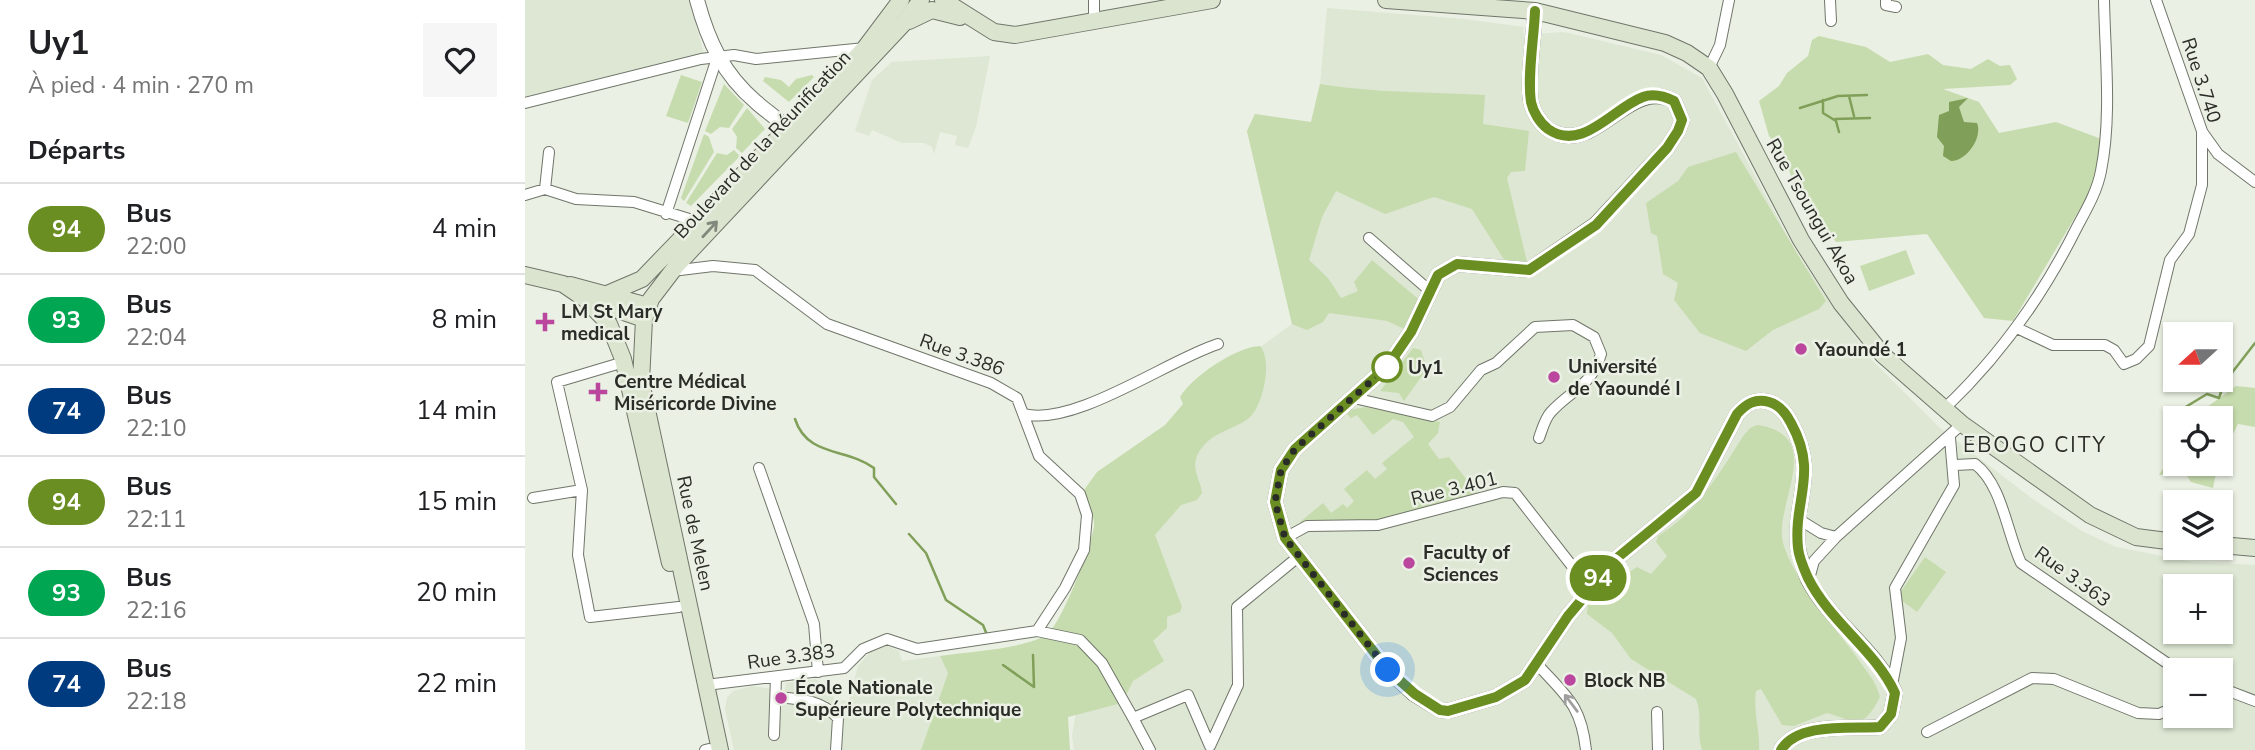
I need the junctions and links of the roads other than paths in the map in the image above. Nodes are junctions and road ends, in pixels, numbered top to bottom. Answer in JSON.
{"nodes":[{"id":1,"x":697,"y":0,"type":"edge"},
{"id":2,"x":901,"y":0,"type":"edge"},
{"id":3,"x":921,"y":0,"type":"edge"},
{"id":4,"x":943,"y":0,"type":"edge"},
{"id":5,"x":1094,"y":0,"type":"edge"},
{"id":6,"x":1212,"y":0,"type":"edge"},
{"id":7,"x":1386,"y":0,"type":"edge"},
{"id":8,"x":1729,"y":0,"type":"edge"},
{"id":9,"x":1829,"y":0,"type":"edge"},
{"id":10,"x":1886,"y":0,"type":"edge"},
{"id":11,"x":2104,"y":0,"type":"edge"},
{"id":12,"x":2157,"y":0,"type":"edge"},
{"id":13,"x":1536,"y":6,"type":"edge"},
{"id":14,"x":1896,"y":7,"type":"dead end"},
{"id":15,"x":1831,"y":21,"type":"dead end"},
{"id":16,"x":1094,"y":22,"type":"junction"},
{"id":17,"x":903,"y":24,"type":"junction"},
{"id":18,"x":982,"y":25,"type":"junction"},
{"id":19,"x":865,"y":48,"type":"junction"},
{"id":20,"x":717,"y":58,"type":"junction"},
{"id":21,"x":1709,"y":68,"type":"junction"},
{"id":22,"x":525,"y":103,"type":"edge"},
{"id":23,"x":2202,"y":131,"type":"junction"},
{"id":24,"x":791,"y":133,"type":"junction"},
{"id":25,"x":549,"y":152,"type":"dead end"},
{"id":26,"x":2255,"y":182,"type":"edge"},
{"id":27,"x":545,"y":189,"type":"junction"},
{"id":28,"x":525,"y":195,"type":"edge"},
{"id":29,"x":666,"y":214,"type":"junction"},
{"id":30,"x":699,"y":222,"type":"junction"},
{"id":31,"x":1369,"y":238,"type":"dead end"},
{"id":32,"x":673,"y":271,"type":"junction"},
{"id":33,"x":525,"y":275,"type":"edge"},
{"id":34,"x":642,"y":279,"type":"junction"},
{"id":35,"x":563,"y":285,"type":"junction"},
{"id":36,"x":1430,"y":291,"type":"junction"},
{"id":37,"x":607,"y":294,"type":"junction"},
{"id":38,"x":585,"y":299,"type":"junction"},
{"id":39,"x":629,"y":307,"type":"junction"},
{"id":40,"x":645,"y":316,"type":"junction"},
{"id":41,"x":2017,"y":328,"type":"junction"},
{"id":42,"x":1218,"y":344,"type":"dead end"},
{"id":43,"x":623,"y":361,"type":"junction"},
{"id":44,"x":1354,"y":398,"type":"junction"},
{"id":45,"x":1944,"y":409,"type":"junction"},
{"id":46,"x":1024,"y":414,"type":"junction"},
{"id":47,"x":1962,"y":424,"type":"junction"},
{"id":48,"x":1539,"y":438,"type":"dead end"},
{"id":49,"x":1950,"y":438,"type":"junction"},
{"id":50,"x":1955,"y":466,"type":"junction"},
{"id":51,"x":759,"y":468,"type":"dead end"},
{"id":52,"x":582,"y":490,"type":"junction"},
{"id":53,"x":533,"y":498,"type":"dead end"},
{"id":54,"x":1800,"y":520,"type":"junction"},
{"id":55,"x":1836,"y":537,"type":"junction"},
{"id":56,"x":1285,"y":538,"type":"junction"},
{"id":57,"x":2163,"y":540,"type":"edge"},
{"id":58,"x":2233,"y":546,"type":"edge"},
{"id":59,"x":2255,"y":548,"type":"edge"},
{"id":60,"x":1298,"y":557,"type":"junction"},
{"id":61,"x":1809,"y":579,"type":"junction"},
{"id":62,"x":1590,"y":589,"type":"junction"},
{"id":63,"x":680,"y":607,"type":"junction"},
{"id":64,"x":1037,"y":631,"type":"junction"},
{"id":65,"x":2163,"y":660,"type":"edge"},
{"id":66,"x":1537,"y":664,"type":"junction"},
{"id":67,"x":818,"y":671,"type":"junction"},
{"id":68,"x":776,"y":677,"type":"junction"},
{"id":69,"x":706,"y":685,"type":"junction"},
{"id":70,"x":1892,"y":685,"type":"junction"},
{"id":71,"x":2233,"y":693,"type":"edge"},
{"id":72,"x":777,"y":697,"type":"junction"},
{"id":73,"x":2255,"y":701,"type":"edge"},
{"id":74,"x":1657,"y":712,"type":"dead end"},
{"id":75,"x":2163,"y":712,"type":"edge"},
{"id":76,"x":1133,"y":718,"type":"junction"},
{"id":77,"x":1927,"y":732,"type":"dead end"},
{"id":78,"x":773,"y":735,"type":"dead end"},
{"id":79,"x":1211,"y":748,"type":"edge"},
{"id":80,"x":708,"y":750,"type":"edge"},
{"id":81,"x":720,"y":750,"type":"edge"},
{"id":82,"x":836,"y":750,"type":"edge"},
{"id":83,"x":1150,"y":750,"type":"edge"},
{"id":84,"x":1586,"y":750,"type":"edge"},
{"id":85,"x":1658,"y":750,"type":"edge"},
{"id":86,"x":1781,"y":750,"type":"edge"}],
"edges":[{"from":1,"to":20,"type":"street"},
{"from":2,"to":19,"type":"main road","name":"Boulevard de la Réunification"},
{"from":3,"to":17,"type":"main road","name":"Boulevard de la Réunification"},
{"from":4,"to":18,"type":"main road"},
{"from":5,"to":16,"type":"street"},
{"from":6,"to":16,"type":"main road"},
{"from":7,"to":13,"type":"main road"},
{"from":8,"to":21,"type":"street"},
{"from":9,"to":15,"type":"street"},
{"from":10,"to":14,"type":"street"},
{"from":11,"to":41,"type":"street"},
{"from":12,"to":23,"type":"street","name":"Rue 3.740"},
{"from":13,"to":21,"type":"main road"},
{"from":13,"to":36,"type":"street"},
{"from":16,"to":18,"type":"main road"},
{"from":17,"to":18,"type":"main road"},
{"from":17,"to":24,"type":"main road","name":"Boulevard de la Réunification"},
{"from":19,"to":20,"type":"street"},
{"from":19,"to":24,"type":"main road","name":"Boulevard de la Réunification"},
{"from":20,"to":22,"type":"street"},
{"from":20,"to":24,"type":"street"},
{"from":20,"to":29,"type":"street"},
{"from":21,"to":45,"type":"main road","name":"Rue Tsoungui Akoa"},
{"from":23,"to":26,"type":"street"},
{"from":23,"to":41,"type":"street","name":"Rue 3.740"},
{"from":24,"to":30,"type":"main road","name":"Boulevard de la Réunification"},
{"from":32,"to":24,"type":"main road","name":"Boulevard de la Réunification","one_way":true},
{"from":25,"to":27,"type":"street"},
{"from":27,"to":28,"type":"street"},
{"from":27,"to":29,"type":"street"},
{"from":29,"to":30,"type":"street"},
{"from":30,"to":34,"type":"main road","name":"Boulevard de la Réunification"},
{"from":31,"to":36,"type":"street"},
{"from":32,"to":40,"type":"main road","name":"Boulevard de la Réunification"},
{"from":32,"to":46,"type":"street","name":"Rue 3.386"},
{"from":33,"to":35,"type":"main road"},
{"from":34,"to":37,"type":"main road"},
{"from":34,"to":39,"type":"main road"},
{"from":35,"to":37,"type":"main road"},
{"from":35,"to":38,"type":"main road"},
{"from":36,"to":44,"type":"street"},
{"from":37,"to":39,"type":"main road"},
{"from":38,"to":39,"type":"main road"},
{"from":38,"to":43,"type":"main road"},
{"from":39,"to":40,"type":"main road"},
{"from":39,"to":43,"type":"main road"},
{"from":40,"to":69,"type":"main road","name":"Rue de Melen"},
{"from":41,"to":45,"type":"street"},
{"from":42,"to":46,"type":"street"},
{"from":43,"to":52,"type":"street"},
{"from":43,"to":63,"type":"main road","name":"Rue de Melen"},
{"from":44,"to":48,"type":"street"},
{"from":44,"to":56,"type":"street"},
{"from":45,"to":47,"type":"main road","name":"Rue Tsoungui Akoa"},
{"from":46,"to":64,"type":"street","name":"Rue 3.386"},
{"from":47,"to":49,"type":"street"},
{"from":47,"to":57,"type":"main road","name":"Rue Tsoungui Akoa"},
{"from":49,"to":50,"type":"street"},
{"from":49,"to":55,"type":"street"},
{"from":50,"to":65,"type":"street","name":"Rue 3.363"},
{"from":50,"to":70,"type":"street"},
{"from":51,"to":67,"type":"street"},
{"from":52,"to":53,"type":"street"},
{"from":52,"to":63,"type":"street"},
{"from":54,"to":55,"type":"street"},
{"from":54,"to":61,"type":"street"},
{"from":54,"to":62,"type":"street"},
{"from":55,"to":61,"type":"street"},
{"from":56,"to":60,"type":"street"},
{"from":56,"to":62,"type":"street","name":"Rue 3.401"},
{"from":58,"to":59,"type":"main road"},
{"from":60,"to":66,"type":"street"},
{"from":60,"to":79,"type":"street"},
{"from":61,"to":70,"type":"street"},
{"from":62,"to":66,"type":"street"},
{"from":63,"to":80,"type":"main road","name":"Rue de Melen"},
{"from":64,"to":67,"type":"street","name":"Rue 3.383"},
{"from":64,"to":76,"type":"street"},
{"from":84,"to":66,"type":"street","one_way":true},
{"from":67,"to":68,"type":"street","name":"Rue 3.383"},
{"from":68,"to":69,"type":"street","name":"Rue 3.383"},
{"from":68,"to":72,"type":"street"},
{"from":69,"to":81,"type":"main road","name":"Rue de Melen"},
{"from":70,"to":86,"type":"street"},
{"from":71,"to":73,"type":"street"},
{"from":72,"to":78,"type":"street"},
{"from":72,"to":82,"type":"street"},
{"from":74,"to":85,"type":"street"},
{"from":75,"to":77,"type":"street"},
{"from":76,"to":79,"type":"street"},
{"from":76,"to":83,"type":"street"}]}
